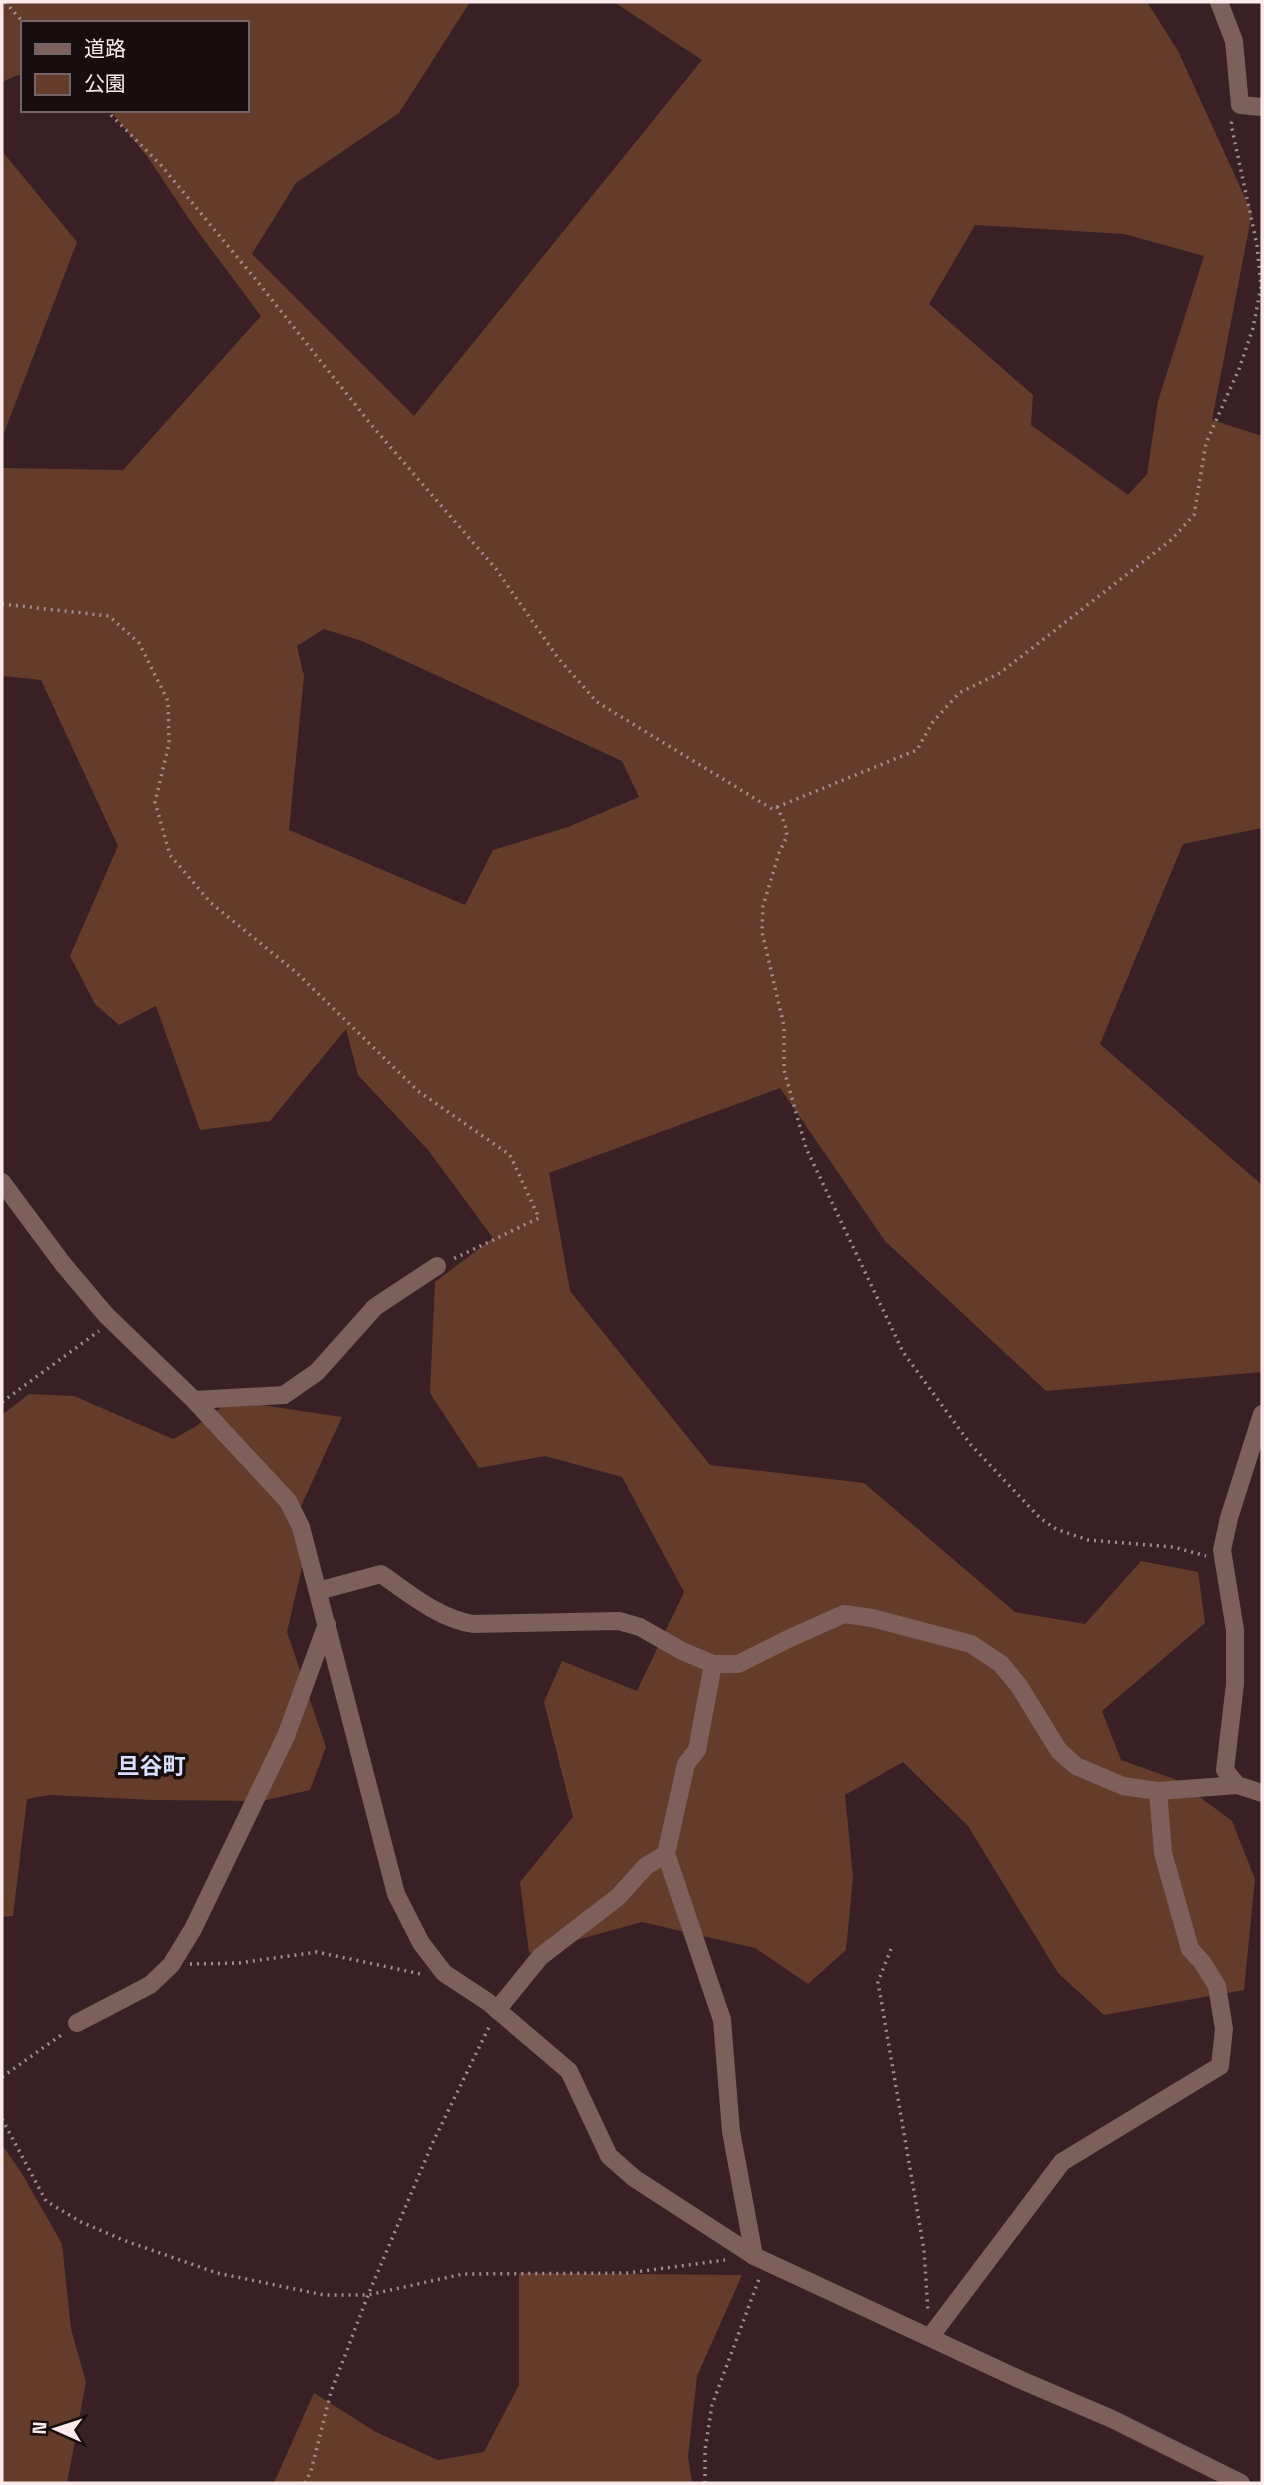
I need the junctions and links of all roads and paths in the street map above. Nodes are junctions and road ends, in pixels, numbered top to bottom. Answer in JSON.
{"nodes":[{"id":1,"x":5,"y":2,"type":"edge"},
{"id":2,"x":1219,"y":2,"type":"edge"},
{"id":3,"x":22,"y":21,"type":"edge"},
{"id":4,"x":1240,"y":105,"type":"junction"},
{"id":5,"x":1262,"y":107,"type":"edge"},
{"id":6,"x":108,"y":112,"type":"edge"},
{"id":7,"x":2,"y":604,"type":"edge"},
{"id":8,"x":777,"y":807,"type":"junction"},
{"id":9,"x":2,"y":1182,"type":"edge"},
{"id":10,"x":437,"y":1266,"type":"joint"},
{"id":11,"x":112,"y":1321,"type":"junction"},
{"id":12,"x":194,"y":1400,"type":"junction"},
{"id":13,"x":2,"y":1402,"type":"edge"},
{"id":14,"x":1262,"y":1414,"type":"edge"},
{"id":15,"x":1224,"y":1562,"type":"junction"},
{"id":16,"x":318,"y":1591,"type":"junction"},
{"id":17,"x":327,"y":1624,"type":"junction"},
{"id":18,"x":713,"y":1664,"type":"junction"},
{"id":19,"x":1237,"y":1785,"type":"junction"},
{"id":20,"x":1158,"y":1791,"type":"junction"},
{"id":21,"x":1262,"y":1793,"type":"edge"},
{"id":22,"x":666,"y":1854,"type":"junction"},
{"id":23,"x":891,"y":1949,"type":"dead end"},
{"id":24,"x":171,"y":1965,"type":"junction"},
{"id":25,"x":451,"y":1977,"type":"junction"},
{"id":26,"x":497,"y":2010,"type":"junction"},
{"id":27,"x":77,"y":2023,"type":"joint"},
{"id":28,"x":2,"y":2077,"type":"edge"},
{"id":29,"x":2,"y":2119,"type":"edge"},
{"id":30,"x":754,"y":2256,"type":"junction"},
{"id":31,"x":368,"y":2295,"type":"junction"},
{"id":32,"x":930,"y":2337,"type":"junction"},
{"id":33,"x":305,"y":2483,"type":"edge"},
{"id":34,"x":705,"y":2483,"type":"edge"},
{"id":35,"x":1241,"y":2483,"type":"edge"}],
"edges":[{"from":1,"to":3,"type":"path"},
{"from":2,"to":4,"type":"street"},
{"from":4,"to":5,"type":"street"},
{"from":4,"to":8,"type":"path"},
{"from":6,"to":8,"type":"path"},
{"from":7,"to":10,"type":"path"},
{"from":8,"to":15,"type":"path"},
{"from":9,"to":11,"type":"street"},
{"from":10,"to":12,"type":"street"},
{"from":11,"to":12,"type":"street"},
{"from":11,"to":13,"type":"path"},
{"from":12,"to":16,"type":"street"},
{"from":14,"to":15,"type":"street"},
{"from":15,"to":19,"type":"street"},
{"from":16,"to":17,"type":"street"},
{"from":16,"to":18,"type":"street"},
{"from":17,"to":24,"type":"street"},
{"from":17,"to":25,"type":"street"},
{"from":18,"to":20,"type":"street"},
{"from":18,"to":22,"type":"street"},
{"from":19,"to":20,"type":"street"},
{"from":19,"to":21,"type":"street"},
{"from":20,"to":32,"type":"street"},
{"from":22,"to":26,"type":"street"},
{"from":22,"to":30,"type":"street"},
{"from":23,"to":32,"type":"path"},
{"from":24,"to":25,"type":"path"},
{"from":24,"to":27,"type":"street"},
{"from":25,"to":26,"type":"street"},
{"from":26,"to":30,"type":"street"},
{"from":26,"to":31,"type":"path"},
{"from":27,"to":28,"type":"path"},
{"from":29,"to":31,"type":"path"},
{"from":30,"to":31,"type":"path"},
{"from":30,"to":32,"type":"street"},
{"from":30,"to":34,"type":"path"},
{"from":31,"to":33,"type":"path"},
{"from":32,"to":35,"type":"street"}]}
